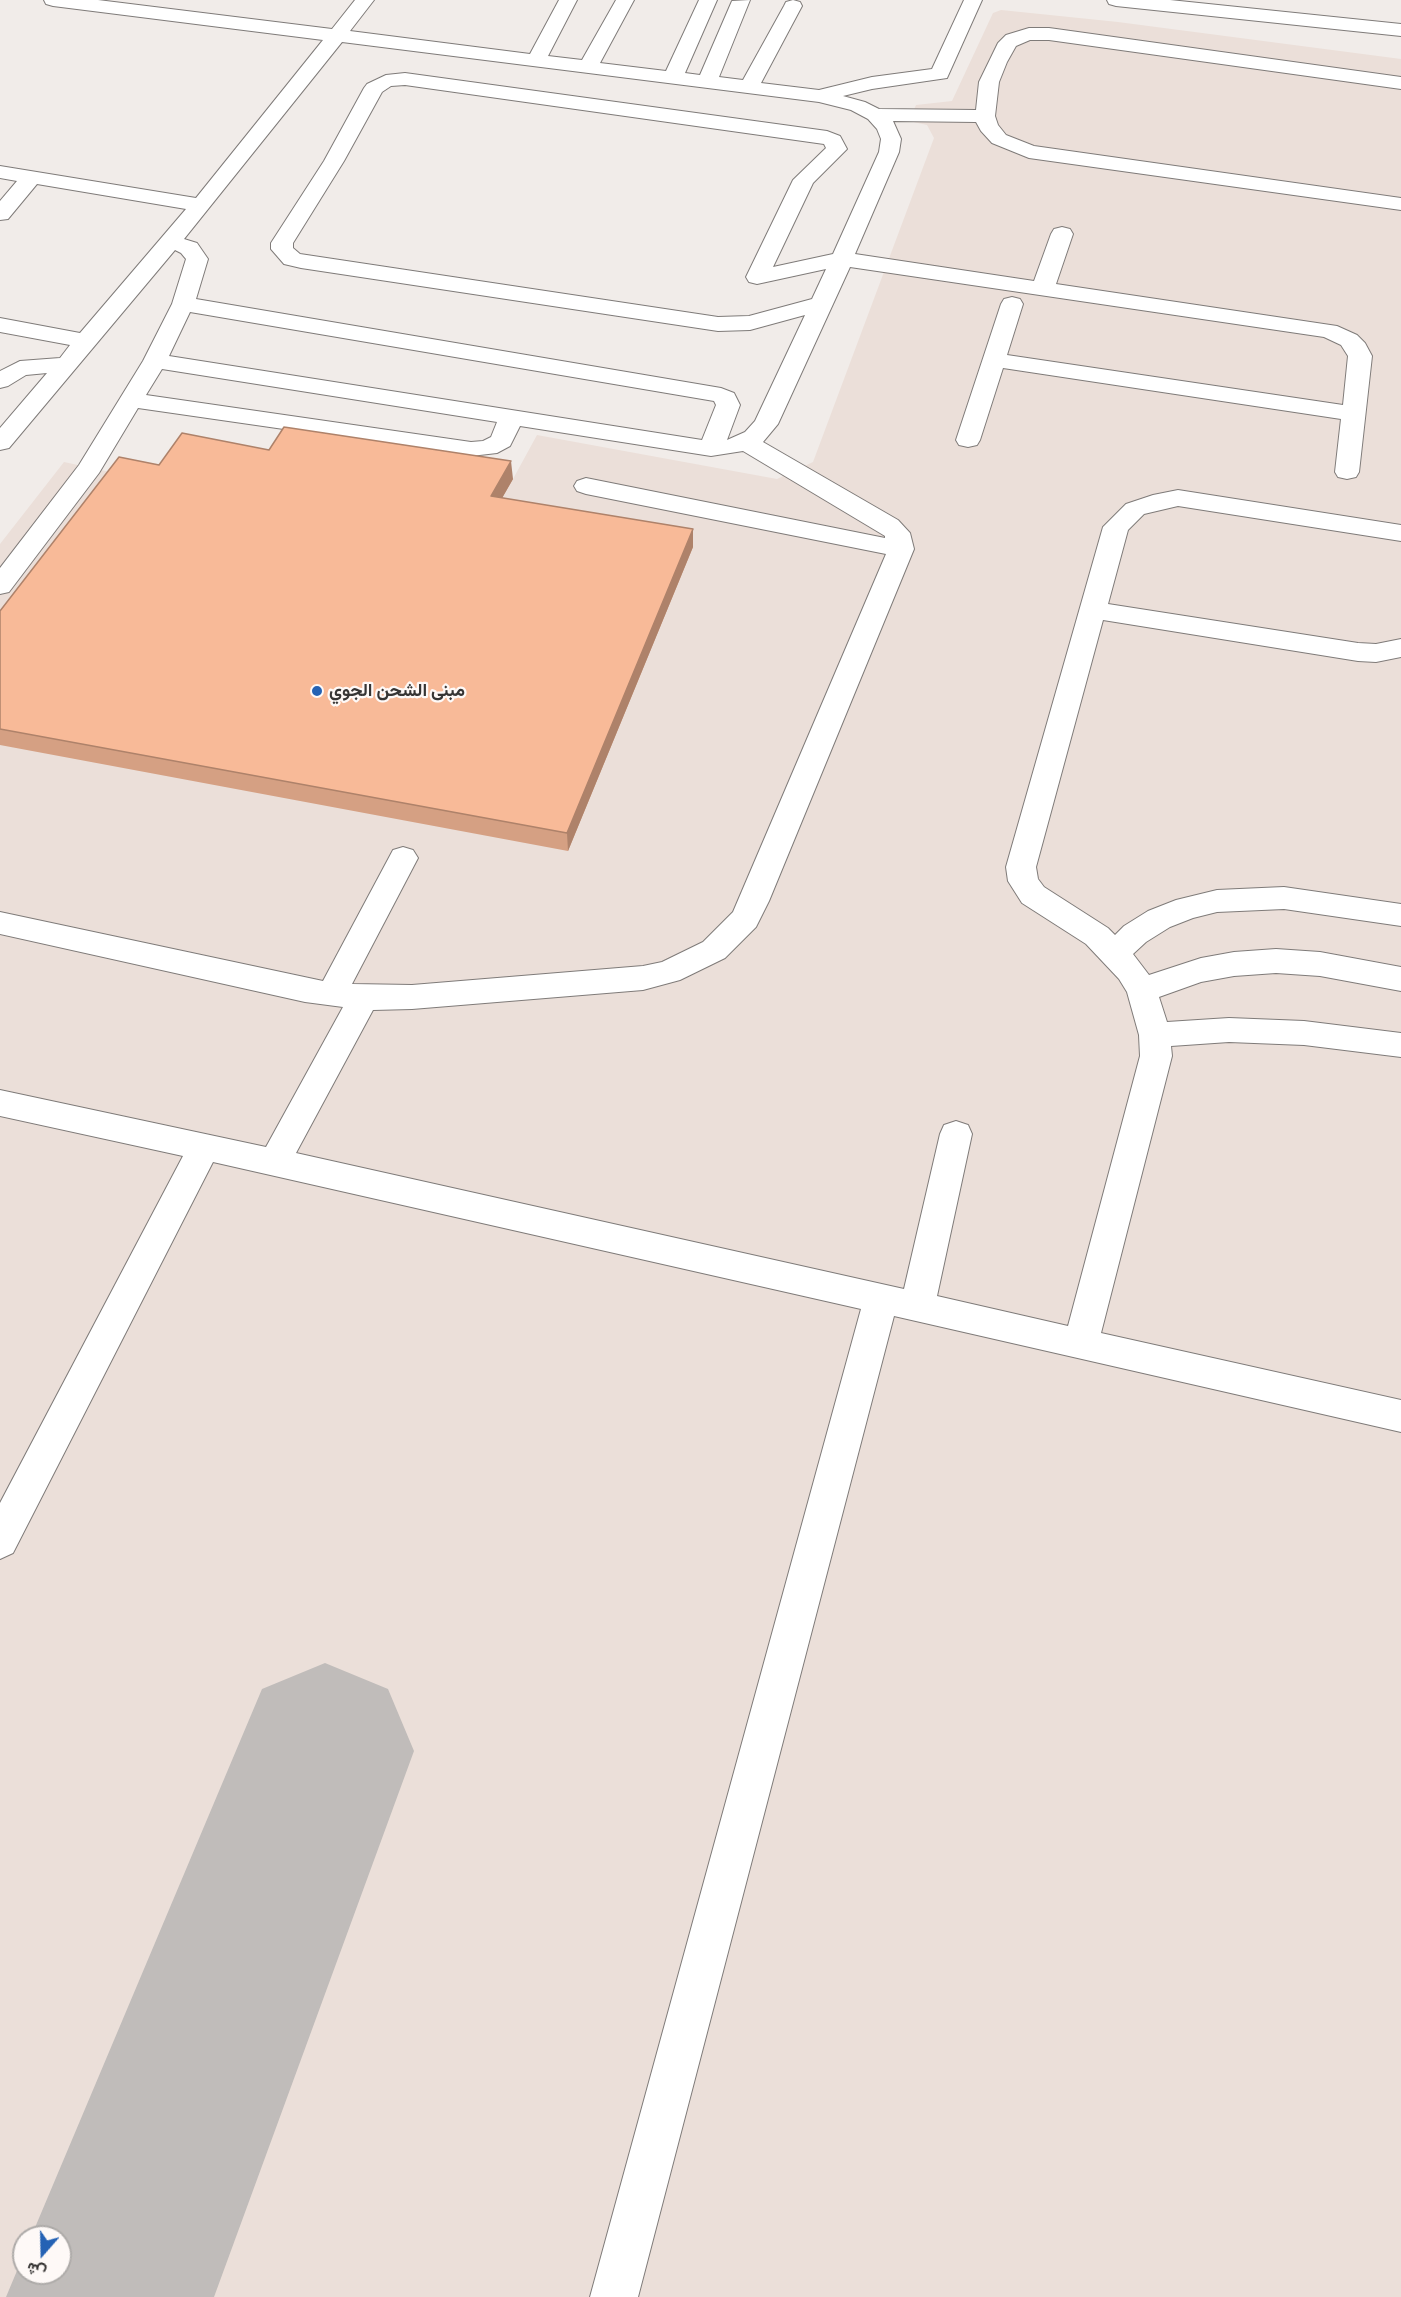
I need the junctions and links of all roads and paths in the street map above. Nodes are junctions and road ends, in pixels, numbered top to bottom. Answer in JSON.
{"nodes":[{"id":1,"x":53,"y":0,"type":"edge"},
{"id":2,"x":365,"y":0,"type":"edge"},
{"id":3,"x":568,"y":0,"type":"edge"},
{"id":4,"x":625,"y":0,"type":"edge"},
{"id":5,"x":708,"y":0,"type":"edge"},
{"id":6,"x":973,"y":0,"type":"edge"},
{"id":7,"x":1116,"y":0,"type":"edge"},
{"id":8,"x":741,"y":1,"type":"edge"},
{"id":9,"x":793,"y":6,"type":"dead end"},
{"id":10,"x":1401,"y":30,"type":"edge"},
{"id":11,"x":336,"y":37,"type":"junction"},
{"id":12,"x":536,"y":61,"type":"junction"},
{"id":13,"x":588,"y":67,"type":"junction"},
{"id":14,"x":673,"y":77,"type":"junction"},
{"id":15,"x":707,"y":82,"type":"junction"},
{"id":16,"x":1401,"y":83,"type":"edge"},
{"id":17,"x":749,"y":87,"type":"junction"},
{"id":18,"x":820,"y":96,"type":"junction"},
{"id":19,"x":875,"y":115,"type":"junction"},
{"id":20,"x":984,"y":116,"type":"junction"},
{"id":21,"x":0,"y":172,"type":"edge"},
{"id":22,"x":32,"y":177,"type":"junction"},
{"id":23,"x":1401,"y":204,"type":"edge"},
{"id":24,"x":201,"y":205,"type":"junction"},
{"id":25,"x":0,"y":214,"type":"edge"},
{"id":26,"x":1062,"y":234,"type":"dead end"},
{"id":27,"x":170,"y":242,"type":"junction"},
{"id":28,"x":842,"y":259,"type":"junction"},
{"id":29,"x":1043,"y":288,"type":"junction"},
{"id":30,"x":822,"y":303,"type":"junction"},
{"id":31,"x":1012,"y":303,"type":"dead end"},
{"id":32,"x":183,"y":304,"type":"junction"},
{"id":33,"x":0,"y":325,"type":"edge"},
{"id":34,"x":84,"y":341,"type":"junction"},
{"id":35,"x":994,"y":360,"type":"junction"},
{"id":36,"x":154,"y":361,"type":"junction"},
{"id":37,"x":66,"y":364,"type":"junction"},
{"id":38,"x":0,"y":381,"type":"edge"},
{"id":39,"x":131,"y":400,"type":"junction"},
{"id":40,"x":1353,"y":414,"type":"junction"},
{"id":41,"x":512,"y":417,"type":"junction"},
{"id":42,"x":968,"y":440,"type":"dead end"},
{"id":43,"x":746,"y":442,"type":"junction"},
{"id":44,"x":0,"y":443,"type":"edge"},
{"id":45,"x":711,"y":448,"type":"junction"},
{"id":46,"x":1347,"y":472,"type":"dead end"},
{"id":47,"x":586,"y":486,"type":"dead end"},
{"id":48,"x":1401,"y":533,"type":"edge"},
{"id":49,"x":902,"y":549,"type":"junction"},
{"id":50,"x":0,"y":586,"type":"edge"},
{"id":51,"x":1093,"y":610,"type":"junction"},
{"id":52,"x":1401,"y":648,"type":"edge"},
{"id":53,"x":403,"y":858,"type":"dead end"},
{"id":54,"x":1401,"y":915,"type":"edge"},
{"id":55,"x":0,"y":923,"type":"edge"},
{"id":56,"x":1115,"y":953,"type":"junction"},
{"id":57,"x":1401,"y":979,"type":"edge"},
{"id":58,"x":1142,"y":992,"type":"junction"},
{"id":59,"x":331,"y":995,"type":"junction"},
{"id":60,"x":364,"y":998,"type":"junction"},
{"id":61,"x":1155,"y":1035,"type":"junction"},
{"id":62,"x":1401,"y":1045,"type":"edge"},
{"id":63,"x":0,"y":1102,"type":"edge"},
{"id":64,"x":956,"y":1134,"type":"dead end"},
{"id":65,"x":205,"y":1146,"type":"junction"},
{"id":66,"x":275,"y":1162,"type":"junction"},
{"id":67,"x":899,"y":1302,"type":"junction"},
{"id":68,"x":1081,"y":1344,"type":"junction"},
{"id":69,"x":1401,"y":1416,"type":"edge"},
{"id":70,"x":0,"y":1541,"type":"edge"},
{"id":71,"x":614,"y":2297,"type":"edge"}],
"edges":[{"from":1,"to":11,"type":"lane"},
{"from":2,"to":11,"type":"lane"},
{"from":3,"to":12,"type":"lane"},
{"from":4,"to":13,"type":"lane"},
{"from":5,"to":14,"type":"lane"},
{"from":6,"to":18,"type":"lane"},
{"from":7,"to":10,"type":"lane"},
{"from":8,"to":15,"type":"lane"},
{"from":9,"to":17,"type":"lane"},
{"from":11,"to":12,"type":"lane"},
{"from":11,"to":24,"type":"lane"},
{"from":12,"to":13,"type":"lane"},
{"from":13,"to":14,"type":"lane"},
{"from":14,"to":15,"type":"lane"},
{"from":15,"to":17,"type":"lane"},
{"from":16,"to":20,"type":"lane"},
{"from":17,"to":18,"type":"lane"},
{"from":18,"to":19,"type":"lane"},
{"from":19,"to":20,"type":"lane"},
{"from":19,"to":28,"type":"lane"},
{"from":20,"to":23,"type":"lane"},
{"from":21,"to":22,"type":"lane"},
{"from":22,"to":24,"type":"lane"},
{"from":22,"to":25,"type":"lane"},
{"from":24,"to":27,"type":"lane"},
{"from":26,"to":29,"type":"lane"},
{"from":27,"to":32,"type":"lane"},
{"from":27,"to":34,"type":"lane"},
{"from":28,"to":29,"type":"lane"},
{"from":28,"to":30,"type":"lane"},
{"from":28,"to":30,"type":"lane"},
{"from":29,"to":40,"type":"lane"},
{"from":30,"to":43,"type":"lane"},
{"from":31,"to":35,"type":"lane"},
{"from":32,"to":36,"type":"lane"},
{"from":32,"to":45,"type":"lane"},
{"from":33,"to":34,"type":"lane"},
{"from":34,"to":37,"type":"lane"},
{"from":35,"to":40,"type":"lane"},
{"from":35,"to":42,"type":"lane"},
{"from":36,"to":39,"type":"lane"},
{"from":36,"to":41,"type":"lane"},
{"from":37,"to":38,"type":"lane"},
{"from":37,"to":44,"type":"lane"},
{"from":39,"to":41,"type":"lane"},
{"from":39,"to":50,"type":"lane"},
{"from":40,"to":46,"type":"lane"},
{"from":41,"to":45,"type":"lane"},
{"from":43,"to":45,"type":"lane"},
{"from":43,"to":49,"type":"lane"},
{"from":47,"to":49,"type":"lane"},
{"from":48,"to":51,"type":"lane"},
{"from":49,"to":60,"type":"lane"},
{"from":51,"to":52,"type":"lane"},
{"from":51,"to":56,"type":"lane"},
{"from":53,"to":59,"type":"lane"},
{"from":54,"to":56,"type":"lane"},
{"from":55,"to":59,"type":"lane"},
{"from":56,"to":58,"type":"lane"},
{"from":57,"to":58,"type":"lane"},
{"from":58,"to":61,"type":"lane"},
{"from":59,"to":60,"type":"lane"},
{"from":60,"to":66,"type":"lane"},
{"from":61,"to":62,"type":"lane"},
{"from":61,"to":68,"type":"lane"},
{"from":63,"to":65,"type":"lane"},
{"from":64,"to":67,"type":"lane"},
{"from":65,"to":66,"type":"lane"},
{"from":65,"to":70,"type":"lane"},
{"from":66,"to":67,"type":"lane"},
{"from":67,"to":68,"type":"lane"},
{"from":67,"to":71,"type":"lane"},
{"from":68,"to":69,"type":"lane"}]}
